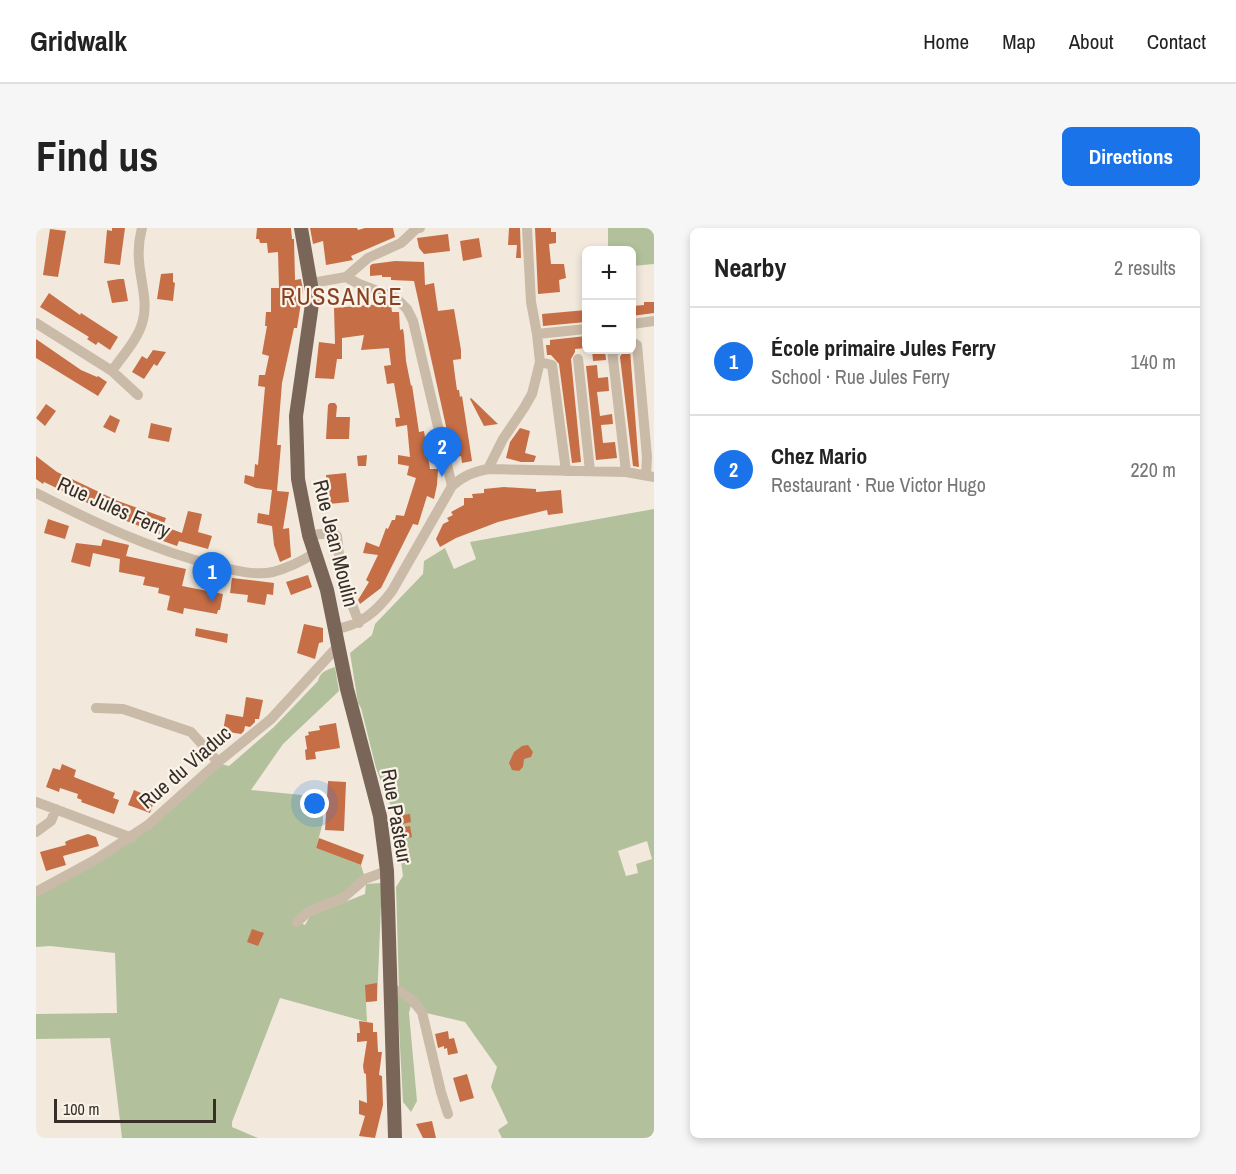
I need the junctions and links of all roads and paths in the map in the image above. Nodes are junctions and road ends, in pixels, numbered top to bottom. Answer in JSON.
{"nodes":[{"id":1,"x":142,"y":228,"type":"edge"},
{"id":2,"x":302,"y":228,"type":"edge"},
{"id":3,"x":420,"y":228,"type":"edge"},
{"id":4,"x":527,"y":228,"type":"edge"},
{"id":5,"x":346,"y":277,"type":"junction"},
{"id":6,"x":312,"y":283,"type":"junction"},
{"id":7,"x":654,"y":321,"type":"edge"},
{"id":8,"x":36,"y":323,"type":"edge"},
{"id":9,"x":636,"y":323,"type":"edge"},
{"id":10,"x":582,"y":329,"type":"edge"},
{"id":11,"x":537,"y":334,"type":"junction"},
{"id":12,"x":612,"y":354,"type":"edge"},
{"id":13,"x":635,"y":354,"type":"edge"},
{"id":14,"x":578,"y":359,"type":"dead end"},
{"id":15,"x":540,"y":362,"type":"junction"},
{"id":16,"x":112,"y":371,"type":"junction"},
{"id":17,"x":138,"y":395,"type":"dead end"},
{"id":18,"x":488,"y":469,"type":"junction"},
{"id":19,"x":566,"y":471,"type":"junction"},
{"id":20,"x":590,"y":471,"type":"junction"},
{"id":21,"x":626,"y":472,"type":"junction"},
{"id":22,"x":650,"y":476,"type":"edge"},
{"id":23,"x":452,"y":486,"type":"junction"},
{"id":24,"x":36,"y":495,"type":"edge"},
{"id":25,"x":309,"y":535,"type":"junction"},
{"id":26,"x":315,"y":553,"type":"junction"},
{"id":27,"x":359,"y":623,"type":"junction"},
{"id":28,"x":336,"y":629,"type":"junction"},
{"id":29,"x":339,"y":645,"type":"junction"},
{"id":30,"x":347,"y":688,"type":"joint"},
{"id":31,"x":96,"y":708,"type":"dead end"},
{"id":32,"x":218,"y":762,"type":"junction"},
{"id":33,"x":36,"y":802,"type":"edge"},
{"id":34,"x":56,"y":809,"type":"junction"},
{"id":35,"x":36,"y":832,"type":"edge"},
{"id":36,"x":132,"y":837,"type":"junction"},
{"id":37,"x":387,"y":871,"type":"junction"},
{"id":38,"x":36,"y":892,"type":"edge"},
{"id":39,"x":297,"y":922,"type":"dead end"},
{"id":40,"x":389,"y":990,"type":"junction"},
{"id":41,"x":448,"y":1114,"type":"dead end"},
{"id":42,"x":395,"y":1138,"type":"edge"}],
"edges":[{"from":1,"to":16,"type":"street"},
{"from":2,"to":6,"type":"main road","name":"Rue Jean Moulin"},
{"from":3,"to":5,"type":"street"},
{"from":4,"to":11,"type":"street"},
{"from":5,"to":6,"type":"street"},
{"from":5,"to":23,"type":"street"},
{"from":6,"to":25,"type":"main road","name":"Rue Jean Moulin"},
{"from":7,"to":9,"type":"street"},
{"from":8,"to":16,"type":"street"},
{"from":10,"to":11,"type":"street"},
{"from":11,"to":15,"type":"street"},
{"from":12,"to":21,"type":"street"},
{"from":13,"to":22,"type":"street"},
{"from":14,"to":20,"type":"street"},
{"from":15,"to":18,"type":"street"},
{"from":15,"to":19,"type":"street"},
{"from":16,"to":17,"type":"street"},
{"from":18,"to":19,"type":"street"},
{"from":18,"to":23,"type":"street"},
{"from":19,"to":20,"type":"street"},
{"from":20,"to":21,"type":"street"},
{"from":21,"to":22,"type":"street"},
{"from":23,"to":27,"type":"street"},
{"from":24,"to":26,"type":"street","name":"Rue Jules Ferry"},
{"from":25,"to":26,"type":"main road","name":"Rue Jean Moulin"},
{"from":25,"to":27,"type":"street"},
{"from":26,"to":28,"type":"main road","name":"Rue Jean Moulin"},
{"from":27,"to":28,"type":"street"},
{"from":28,"to":29,"type":"main road","name":"Rue Jean Moulin"},
{"from":29,"to":30,"type":"main road","name":"Rue Jean Moulin"},
{"from":29,"to":32,"type":"street","name":"Rue du Viaduc"},
{"from":30,"to":37,"type":"main road","name":"Rue Pasteur"},
{"from":31,"to":32,"type":"street"},
{"from":32,"to":36,"type":"street","name":"Rue du Viaduc"},
{"from":33,"to":34,"type":"street"},
{"from":34,"to":35,"type":"street"},
{"from":34,"to":36,"type":"street"},
{"from":36,"to":38,"type":"street","name":"Rue du Viaduc"},
{"from":37,"to":39,"type":"street"},
{"from":37,"to":40,"type":"main road","name":"Rue Pasteur"},
{"from":40,"to":41,"type":"street"},
{"from":40,"to":42,"type":"main road","name":"Rue Pasteur"}]}
